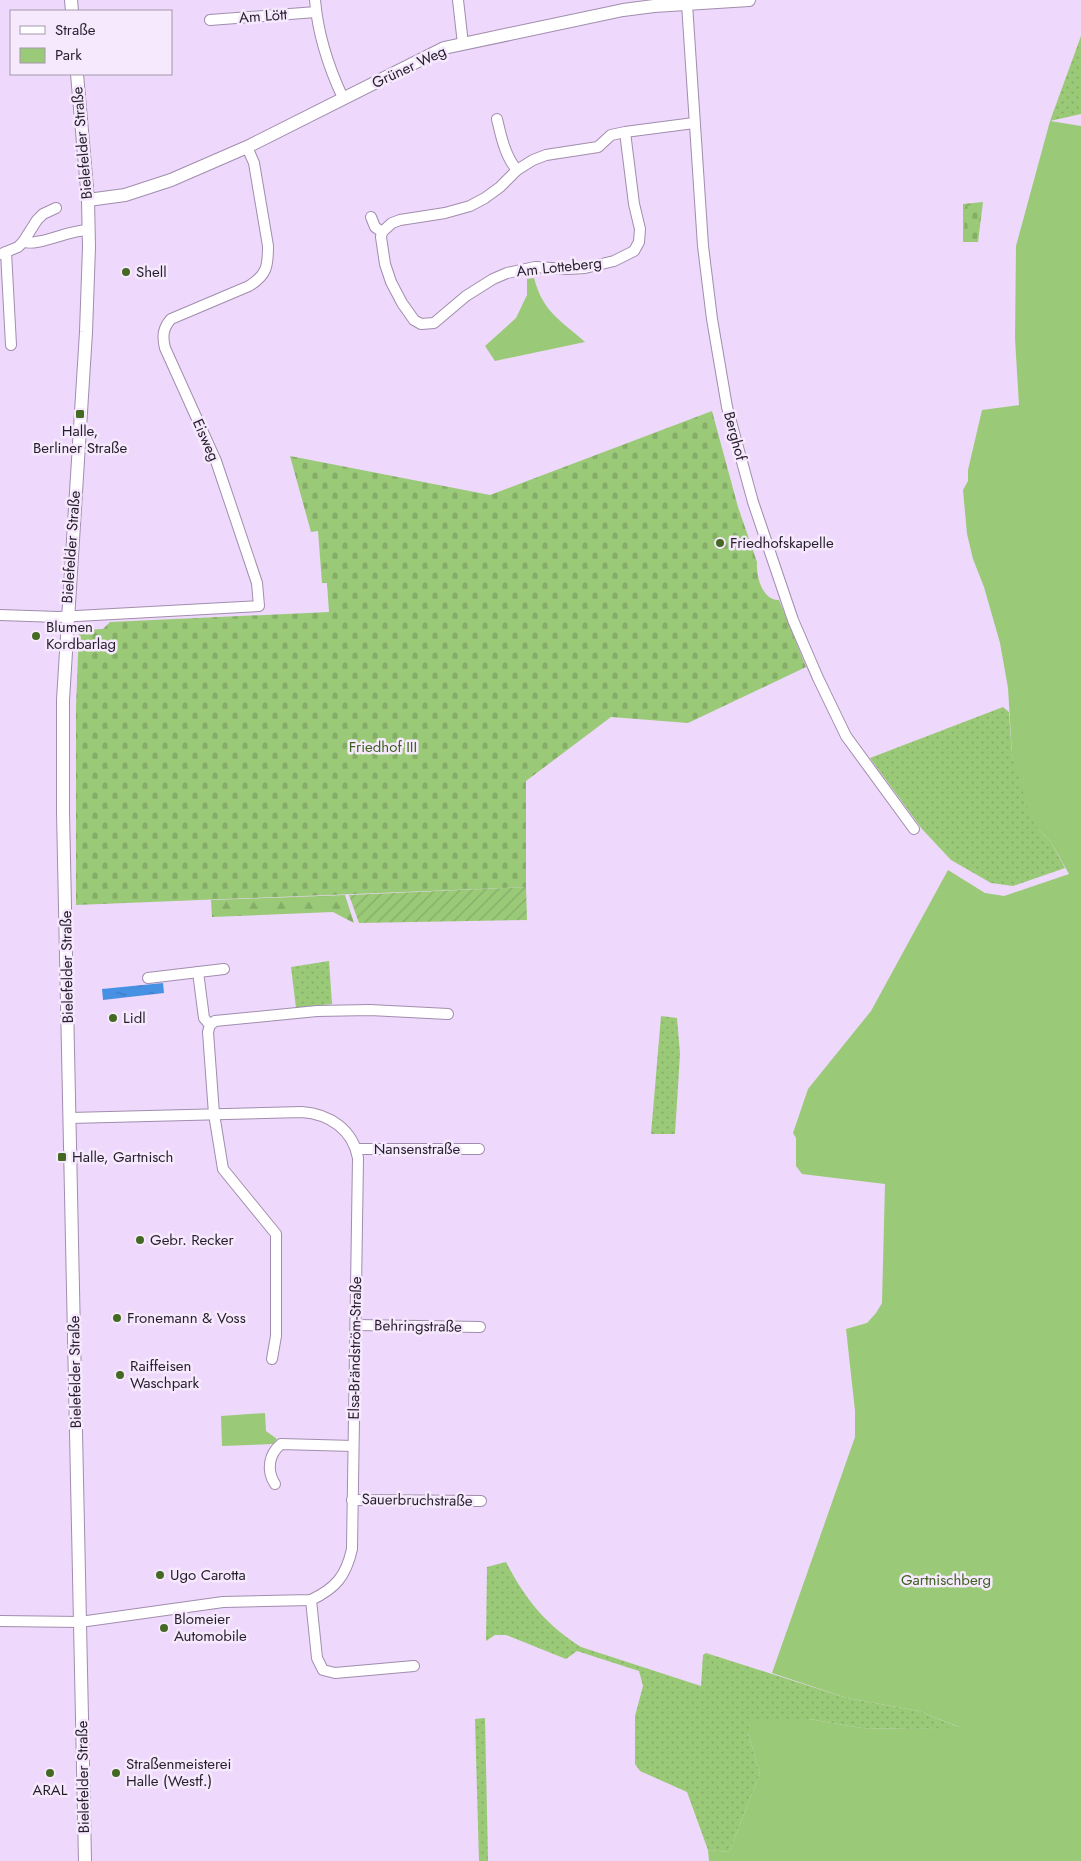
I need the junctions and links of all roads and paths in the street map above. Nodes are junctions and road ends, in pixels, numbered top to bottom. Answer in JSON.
{"nodes":[{"id":1,"x":315,"y":0,"type":"edge"},
{"id":2,"x":458,"y":0,"type":"edge"},
{"id":3,"x":749,"y":0,"type":"edge"},
{"id":4,"x":686,"y":4,"type":"junction"},
{"id":5,"x":623,"y":5,"type":"edge"},
{"id":6,"x":316,"y":12,"type":"junction"},
{"id":7,"x":210,"y":20,"type":"dead end"},
{"id":8,"x":463,"y":44,"type":"junction"},
{"id":9,"x":77,"y":75,"type":"edge"},
{"id":10,"x":343,"y":98,"type":"junction"},
{"id":11,"x":497,"y":119,"type":"dead end"},
{"id":12,"x":694,"y":123,"type":"junction"},
{"id":13,"x":626,"y":132,"type":"junction"},
{"id":14,"x":247,"y":147,"type":"junction"},
{"id":15,"x":517,"y":170,"type":"junction"},
{"id":16,"x":88,"y":200,"type":"junction"},
{"id":17,"x":56,"y":208,"type":"dead end"},
{"id":18,"x":371,"y":217,"type":"dead end"},
{"id":19,"x":88,"y":230,"type":"junction"},
{"id":20,"x":382,"y":232,"type":"junction"},
{"id":21,"x":24,"y":242,"type":"junction"},
{"id":22,"x":3,"y":254,"type":"edge"},
{"id":23,"x":11,"y":345,"type":"dead end"},
{"id":24,"x":0,"y":615,"type":"edge"},
{"id":25,"x":67,"y":616,"type":"junction"},
{"id":26,"x":914,"y":829,"type":"dead end"},
{"id":27,"x":224,"y":969,"type":"dead end"},
{"id":28,"x":198,"y":972,"type":"junction"},
{"id":29,"x":148,"y":978,"type":"dead end"},
{"id":30,"x":448,"y":1014,"type":"dead end"},
{"id":31,"x":210,"y":1025,"type":"junction"},
{"id":32,"x":214,"y":1114,"type":"junction"},
{"id":33,"x":70,"y":1118,"type":"junction"},
{"id":34,"x":356,"y":1149,"type":"junction"},
{"id":35,"x":479,"y":1150,"type":"dead end"},
{"id":36,"x":356,"y":1325,"type":"junction"},
{"id":37,"x":480,"y":1328,"type":"dead end"},
{"id":38,"x":272,"y":1359,"type":"dead end"},
{"id":39,"x":352,"y":1446,"type":"junction"},
{"id":40,"x":275,"y":1484,"type":"dead end"},
{"id":41,"x":352,"y":1500,"type":"junction"},
{"id":42,"x":482,"y":1501,"type":"dead end"},
{"id":43,"x":311,"y":1600,"type":"junction"},
{"id":44,"x":0,"y":1621,"type":"edge"},
{"id":45,"x":80,"y":1622,"type":"junction"},
{"id":46,"x":414,"y":1666,"type":"dead end"},
{"id":47,"x":84,"y":1861,"type":"edge"}],
"edges":[{"from":1,"to":6,"type":"street"},
{"from":2,"to":8,"type":"street"},
{"from":3,"to":4,"type":"street","name":"Grüner Weg"},
{"from":4,"to":5,"type":"street","name":"Grüner Weg"},
{"from":4,"to":12,"type":"street","name":"Berghof"},
{"from":5,"to":8,"type":"street","name":"Grüner Weg"},
{"from":6,"to":7,"type":"street","name":"Am Lött"},
{"from":6,"to":10,"type":"street"},
{"from":8,"to":10,"type":"street","name":"Grüner Weg"},
{"from":9,"to":16,"type":"street","name":"Bielefelder Straße"},
{"from":10,"to":14,"type":"street","name":"Grüner Weg"},
{"from":11,"to":15,"type":"street"},
{"from":12,"to":13,"type":"street"},
{"from":12,"to":26,"type":"street","name":"Berghof"},
{"from":13,"to":15,"type":"street"},
{"from":13,"to":20,"type":"street","name":"Am Lotteberg"},
{"from":14,"to":16,"type":"street","name":"Grüner Weg"},
{"from":14,"to":25,"type":"street","name":"Eisweg"},
{"from":15,"to":20,"type":"street"},
{"from":16,"to":19,"type":"street","name":"Bielefelder Straße"},
{"from":17,"to":21,"type":"street"},
{"from":18,"to":20,"type":"street","name":"Am Lotteberg"},
{"from":19,"to":21,"type":"street"},
{"from":19,"to":25,"type":"street","name":"Bielefelder Straße"},
{"from":21,"to":22,"type":"street"},
{"from":22,"to":23,"type":"street"},
{"from":24,"to":25,"type":"street"},
{"from":25,"to":33,"type":"street","name":"Bielefelder Straße"},
{"from":27,"to":28,"type":"street"},
{"from":28,"to":29,"type":"street"},
{"from":28,"to":31,"type":"street"},
{"from":30,"to":31,"type":"street"},
{"from":31,"to":32,"type":"street"},
{"from":32,"to":33,"type":"street","name":"Elsa-Brändström-Straße"},
{"from":32,"to":34,"type":"street","name":"Elsa-Brändström-Straße"},
{"from":32,"to":38,"type":"street"},
{"from":33,"to":45,"type":"street","name":"Bielefelder Straße"},
{"from":34,"to":35,"type":"street","name":"Nansenstraße"},
{"from":34,"to":36,"type":"street","name":"Elsa-Brändström-Straße"},
{"from":36,"to":37,"type":"street","name":"Behringstraße"},
{"from":36,"to":39,"type":"street","name":"Elsa-Brändström-Straße"},
{"from":39,"to":40,"type":"street"},
{"from":39,"to":41,"type":"street","name":"Elsa-Brändström-Straße"},
{"from":41,"to":42,"type":"street","name":"Sauerbruchstraße"},
{"from":41,"to":43,"type":"street","name":"Elsa-Brändström-Straße"},
{"from":43,"to":45,"type":"street","name":"Elsa-Brändström-Straße"},
{"from":43,"to":46,"type":"street"},
{"from":44,"to":45,"type":"street","name":"Elsa-Brändström-Straße"},
{"from":45,"to":47,"type":"street","name":"Bielefelder Straße"}]}
